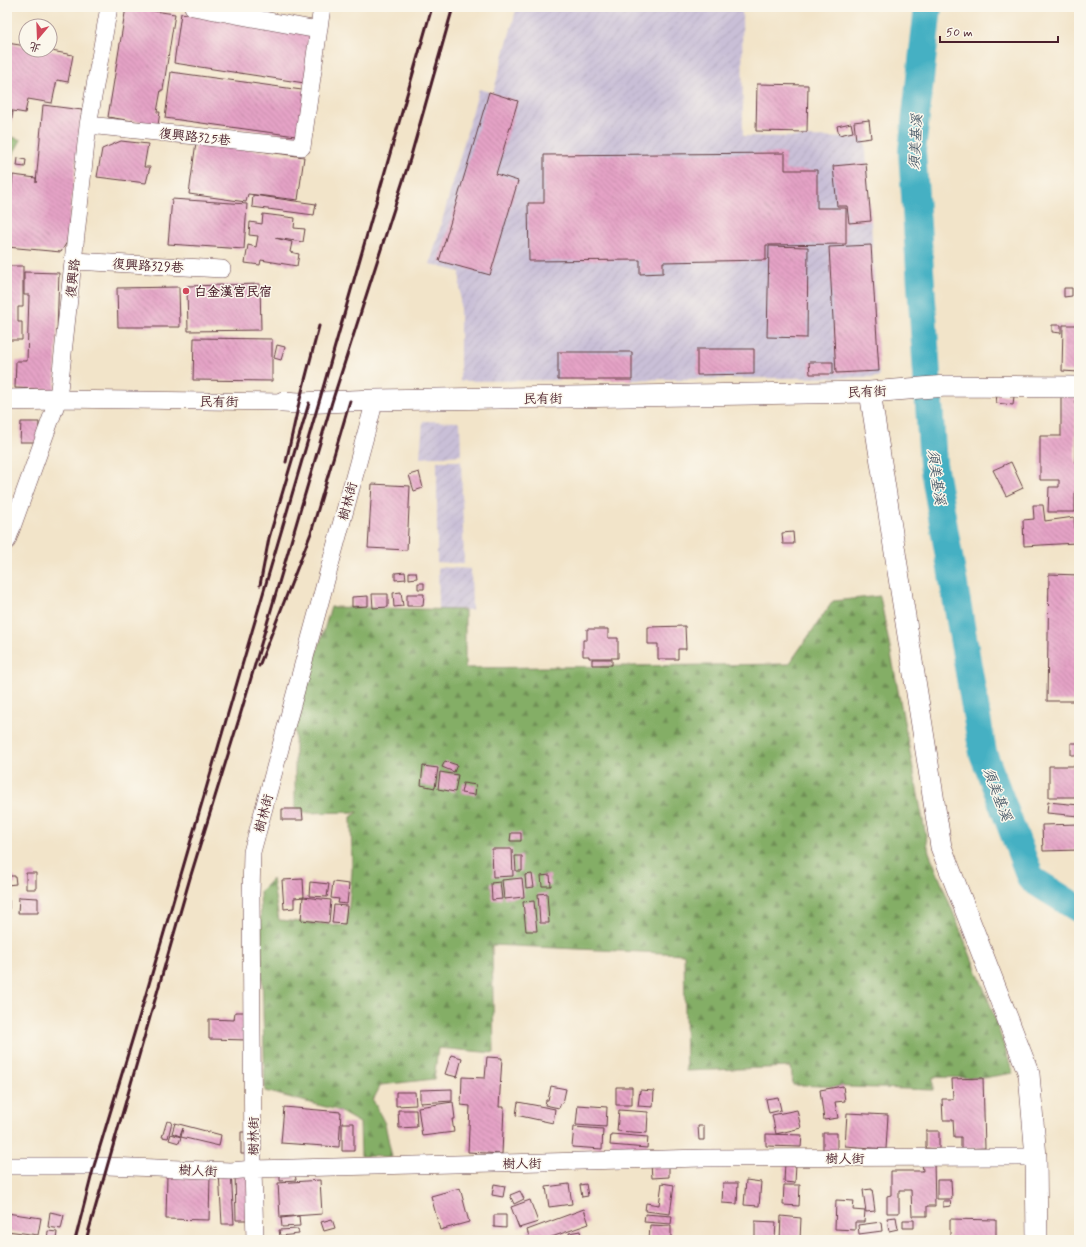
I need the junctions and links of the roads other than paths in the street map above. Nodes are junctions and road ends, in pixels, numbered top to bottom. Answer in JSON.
{"nodes":[{"id":1,"x":109,"y":7,"type":"edge"},
{"id":2,"x":193,"y":7,"type":"edge"},
{"id":3,"x":322,"y":7,"type":"edge"},
{"id":4,"x":318,"y":30,"type":"junction"},
{"id":5,"x":88,"y":125,"type":"junction"},
{"id":6,"x":74,"y":261,"type":"junction"},
{"id":7,"x":222,"y":269,"type":"dead end"},
{"id":8,"x":1079,"y":387,"type":"edge"},
{"id":9,"x":879,"y":391,"type":"junction"},
{"id":10,"x":58,"y":399,"type":"junction"},
{"id":11,"x":7,"y":400,"type":"edge"},
{"id":12,"x":375,"y":400,"type":"junction"},
{"id":13,"x":283,"y":402,"type":"joint"},
{"id":14,"x":7,"y":541,"type":"edge"},
{"id":15,"x":1036,"y":1157,"type":"junction"},
{"id":16,"x":7,"y":1166,"type":"edge"},
{"id":17,"x":253,"y":1169,"type":"junction"},
{"id":18,"x":255,"y":1240,"type":"edge"},
{"id":19,"x":1037,"y":1240,"type":"edge"}],
"edges":[{"from":1,"to":5,"type":"street","name":"復興路"},
{"from":2,"to":4,"type":"street"},
{"from":3,"to":4,"type":"street"},
{"from":4,"to":5,"type":"street","name":"復興路325巷"},
{"from":5,"to":6,"type":"street","name":"復興路"},
{"from":6,"to":7,"type":"street","name":"復興路329巷"},
{"from":6,"to":10,"type":"street","name":"復興路"},
{"from":8,"to":9,"type":"street","name":"民有街"},
{"from":9,"to":12,"type":"street","name":"民有街"},
{"from":9,"to":15,"type":"street"},
{"from":10,"to":11,"type":"street","name":"民有街"},
{"from":10,"to":13,"type":"street","name":"民有街"},
{"from":10,"to":14,"type":"street","name":"復興路"},
{"from":12,"to":13,"type":"street","name":"民有街"},
{"from":12,"to":17,"type":"street","name":"樹林街"},
{"from":15,"to":17,"type":"street","name":"樹人街"},
{"from":15,"to":19,"type":"street"},
{"from":16,"to":17,"type":"street","name":"樹人街"},
{"from":17,"to":18,"type":"street","name":"樹林街"}]}
